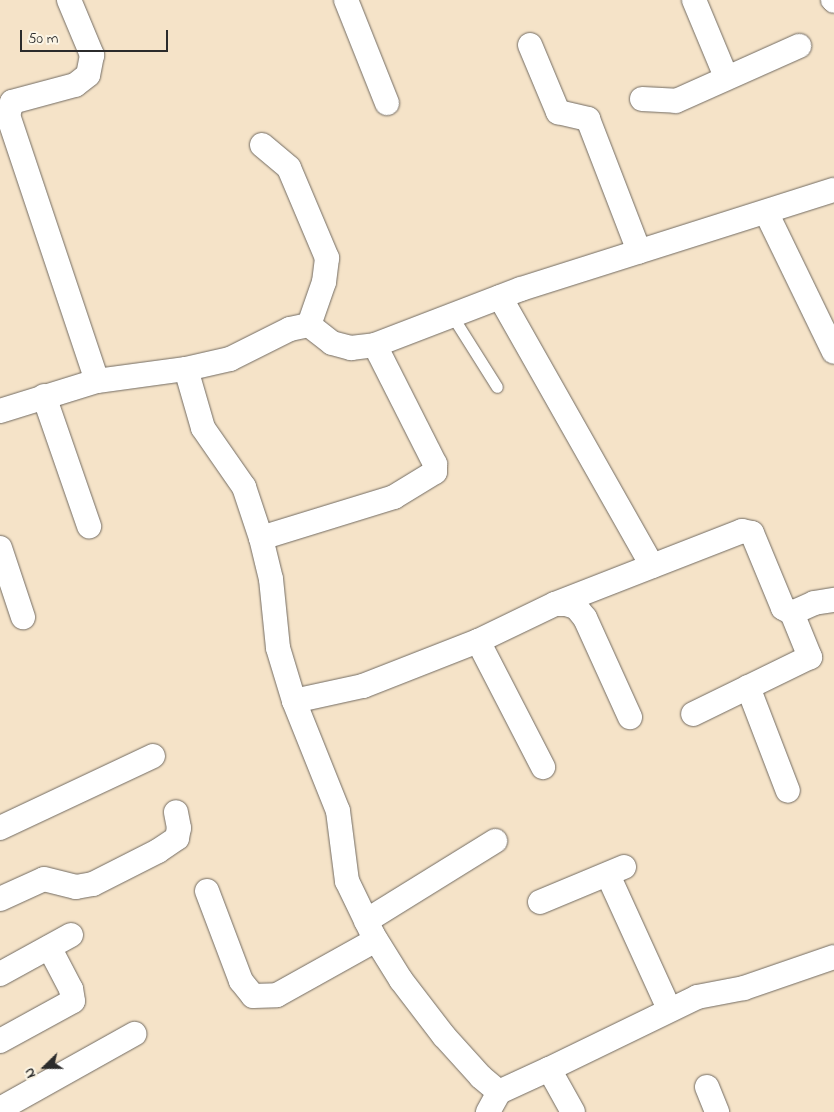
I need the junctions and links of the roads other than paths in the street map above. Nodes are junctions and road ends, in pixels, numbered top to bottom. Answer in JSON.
{"nodes":[{"id":1,"x":69,"y":0,"type":"edge"},
{"id":2,"x":346,"y":0,"type":"edge"},
{"id":3,"x":694,"y":0,"type":"edge"},
{"id":4,"x":530,"y":45,"type":"dead end"},
{"id":5,"x":799,"y":46,"type":"dead end"},
{"id":6,"x":726,"y":78,"type":"junction"},
{"id":7,"x":642,"y":99,"type":"dead end"},
{"id":8,"x":387,"y":103,"type":"dead end"},
{"id":9,"x":262,"y":144,"type":"dead end"},
{"id":10,"x":834,"y":190,"type":"edge"},
{"id":11,"x":767,"y":214,"type":"junction"},
{"id":12,"x":638,"y":251,"type":"junction"},
{"id":13,"x":500,"y":297,"type":"junction"},
{"id":14,"x":450,"y":314,"type":"junction"},
{"id":15,"x":309,"y":325,"type":"junction"},
{"id":16,"x":375,"y":345,"type":"junction"},
{"id":17,"x":834,"y":352,"type":"edge"},
{"id":18,"x":186,"y":369,"type":"junction"},
{"id":19,"x":97,"y":381,"type":"junction"},
{"id":20,"x":497,"y":387,"type":"dead end"},
{"id":21,"x":44,"y":396,"type":"junction"},
{"id":22,"x":0,"y":411,"type":"edge"},
{"id":23,"x":89,"y":526,"type":"dead end"},
{"id":24,"x":261,"y":538,"type":"junction"},
{"id":25,"x":0,"y":548,"type":"edge"},
{"id":26,"x":652,"y":566,"type":"junction"},
{"id":27,"x":834,"y":600,"type":"edge"},
{"id":28,"x":555,"y":604,"type":"junction"},
{"id":29,"x":792,"y":613,"type":"junction"},
{"id":30,"x":23,"y":617,"type":"dead end"},
{"id":31,"x":478,"y":641,"type":"junction"},
{"id":32,"x":748,"y":688,"type":"junction"},
{"id":33,"x":294,"y":701,"type":"junction"},
{"id":34,"x":694,"y":714,"type":"dead end"},
{"id":35,"x":630,"y":717,"type":"dead end"},
{"id":36,"x":153,"y":756,"type":"dead end"},
{"id":37,"x":542,"y":767,"type":"dead end"},
{"id":38,"x":788,"y":791,"type":"dead end"},
{"id":39,"x":176,"y":812,"type":"dead end"},
{"id":40,"x":0,"y":828,"type":"edge"},
{"id":41,"x":496,"y":841,"type":"dead end"},
{"id":42,"x":207,"y":891,"type":"dead end"},
{"id":43,"x":0,"y":899,"type":"edge"},
{"id":44,"x":540,"y":902,"type":"dead end"},
{"id":45,"x":371,"y":930,"type":"junction"},
{"id":46,"x":71,"y":935,"type":"dead end"},
{"id":47,"x":49,"y":947,"type":"junction"},
{"id":48,"x":834,"y":958,"type":"edge"},
{"id":49,"x":0,"y":974,"type":"edge"},
{"id":50,"x":669,"y":1009,"type":"junction"},
{"id":51,"x":134,"y":1034,"type":"dead end"},
{"id":52,"x":0,"y":1041,"type":"edge"},
{"id":53,"x":549,"y":1068,"type":"junction"},
{"id":54,"x":707,"y":1087,"type":"dead end"},
{"id":55,"x":493,"y":1102,"type":"edge"},
{"id":56,"x":1,"y":1110,"type":"edge"},
{"id":57,"x":573,"y":1112,"type":"edge"},
{"id":58,"x":718,"y":1112,"type":"edge"}],
"edges":[{"from":1,"to":19,"type":"street"},
{"from":2,"to":8,"type":"street"},
{"from":3,"to":6,"type":"street"},
{"from":4,"to":12,"type":"street"},
{"from":5,"to":6,"type":"street"},
{"from":6,"to":7,"type":"street"},
{"from":9,"to":15,"type":"street"},
{"from":10,"to":11,"type":"street"},
{"from":11,"to":12,"type":"street"},
{"from":11,"to":17,"type":"street"},
{"from":12,"to":13,"type":"street"},
{"from":13,"to":14,"type":"street"},
{"from":13,"to":26,"type":"street"},
{"from":14,"to":16,"type":"street"},
{"from":14,"to":20,"type":"lane"},
{"from":15,"to":16,"type":"street"},
{"from":15,"to":18,"type":"street"},
{"from":16,"to":24,"type":"street"},
{"from":18,"to":19,"type":"street"},
{"from":18,"to":24,"type":"street"},
{"from":19,"to":21,"type":"street"},
{"from":21,"to":22,"type":"street"},
{"from":21,"to":23,"type":"street"},
{"from":24,"to":33,"type":"street"},
{"from":25,"to":30,"type":"street"},
{"from":26,"to":28,"type":"street"},
{"from":26,"to":29,"type":"street"},
{"from":27,"to":29,"type":"street"},
{"from":28,"to":31,"type":"street"},
{"from":28,"to":35,"type":"street"},
{"from":29,"to":32,"type":"street"},
{"from":31,"to":33,"type":"street"},
{"from":31,"to":37,"type":"street"},
{"from":32,"to":34,"type":"street"},
{"from":32,"to":38,"type":"street"},
{"from":33,"to":45,"type":"street"},
{"from":36,"to":40,"type":"street"},
{"from":39,"to":43,"type":"street"},
{"from":41,"to":45,"type":"street"},
{"from":42,"to":45,"type":"street"},
{"from":44,"to":50,"type":"street"},
{"from":45,"to":55,"type":"street"},
{"from":46,"to":47,"type":"street"},
{"from":47,"to":49,"type":"street"},
{"from":47,"to":52,"type":"street"},
{"from":48,"to":50,"type":"street"},
{"from":50,"to":53,"type":"street"},
{"from":51,"to":56,"type":"street"},
{"from":53,"to":55,"type":"street"},
{"from":53,"to":57,"type":"street"},
{"from":54,"to":58,"type":"street"}]}
